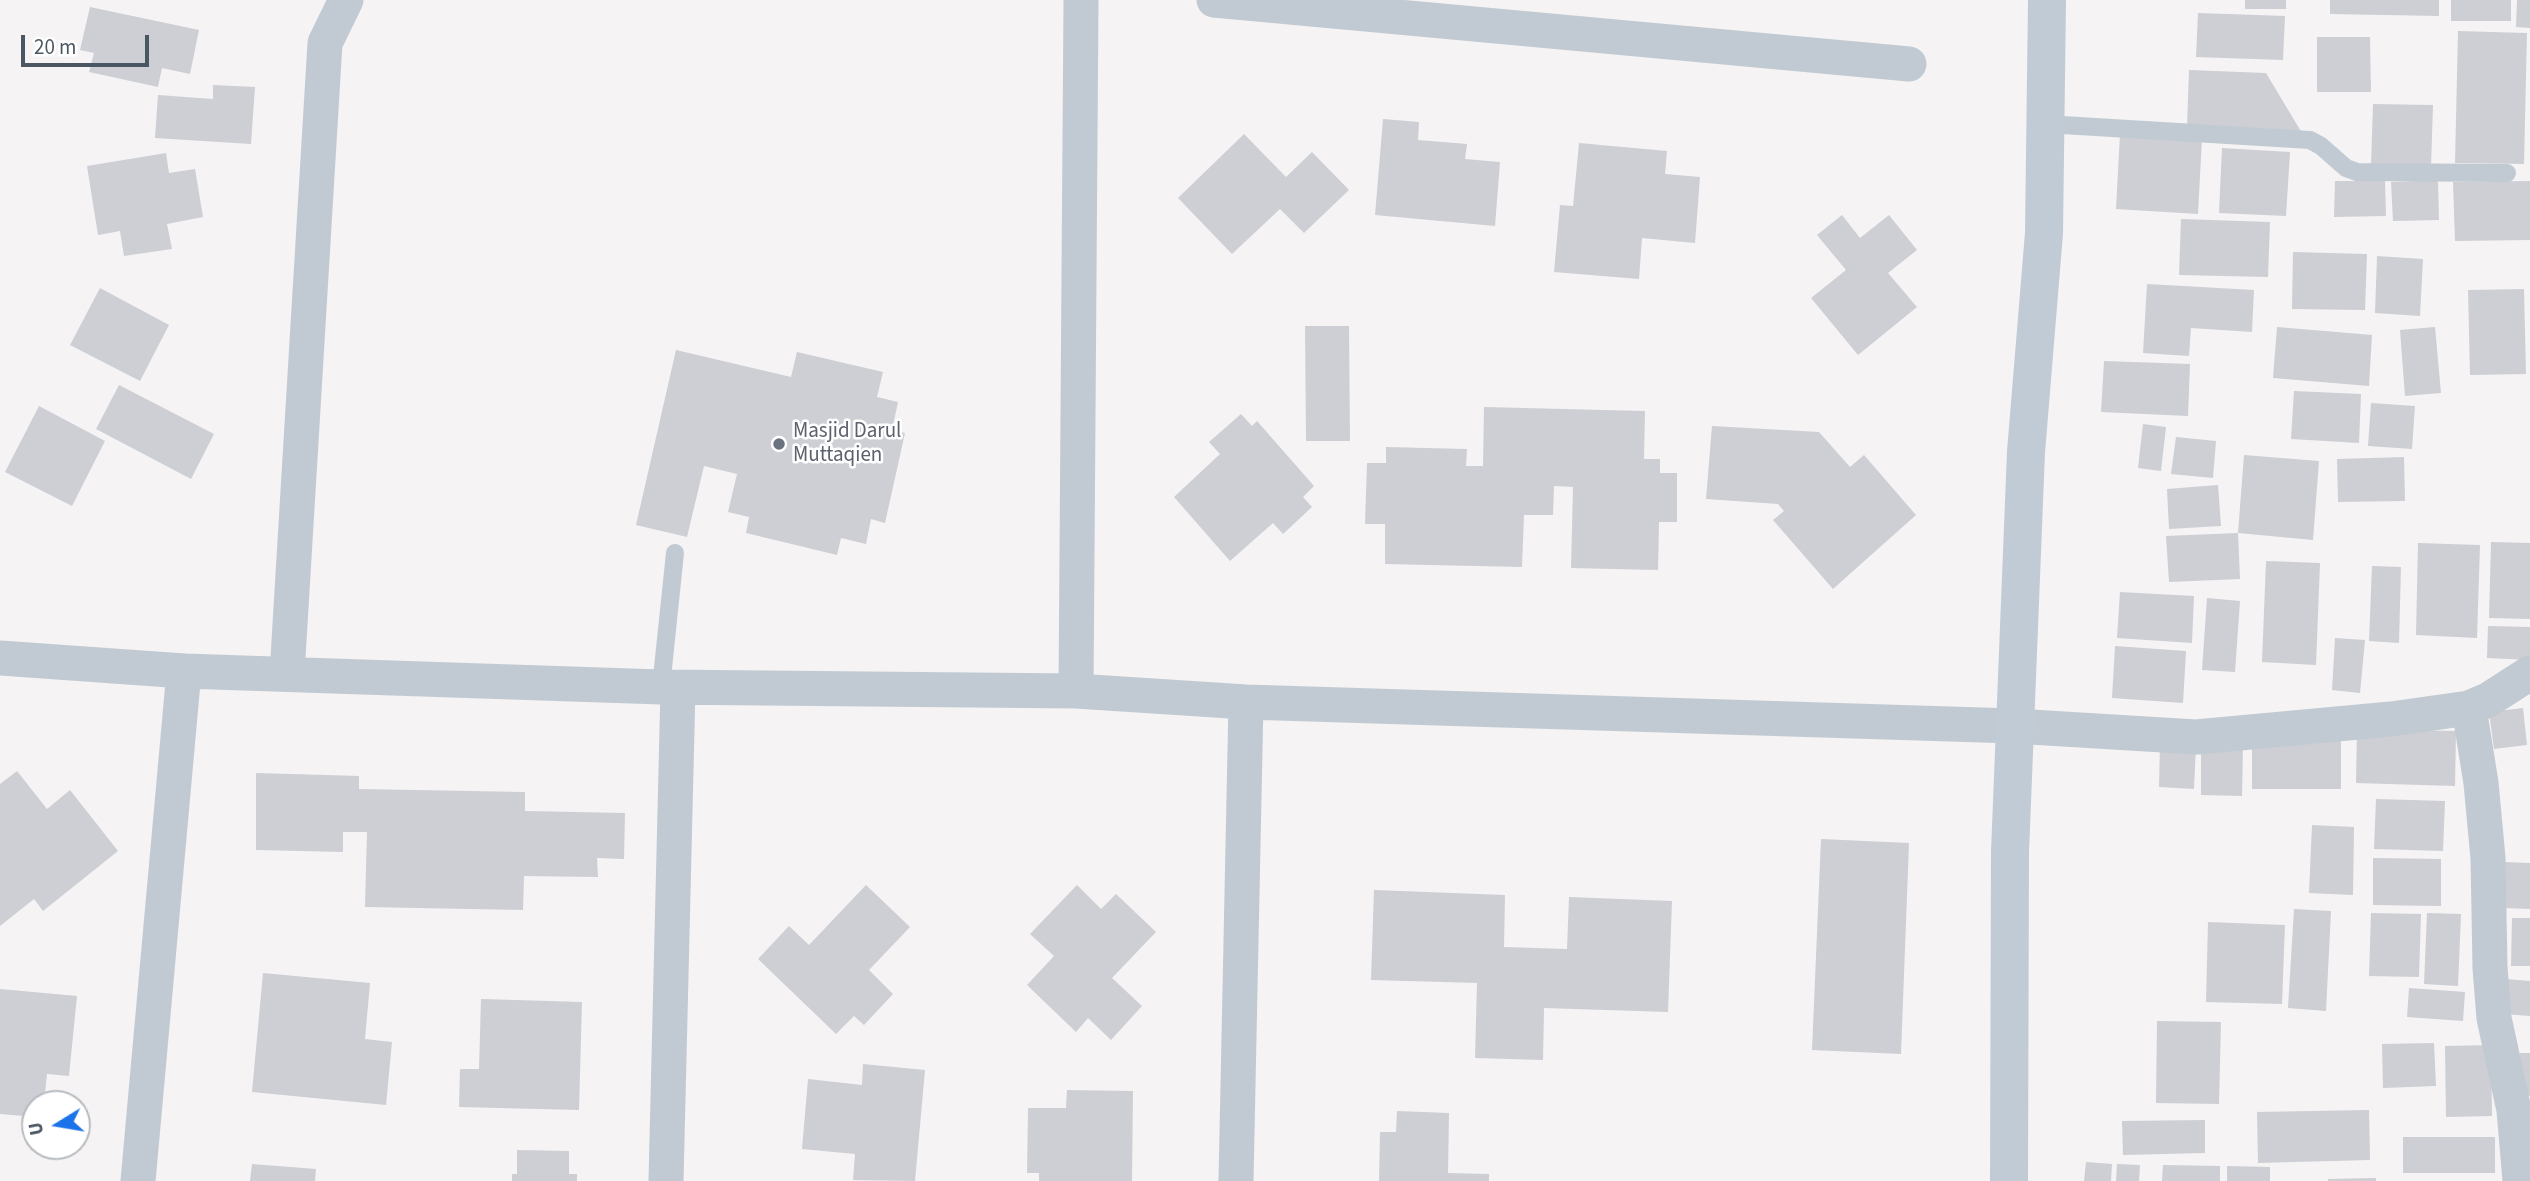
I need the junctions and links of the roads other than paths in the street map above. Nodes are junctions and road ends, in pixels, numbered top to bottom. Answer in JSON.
{"nodes":[{"id":1,"x":346,"y":0,"type":"edge"},
{"id":2,"x":1081,"y":0,"type":"edge"},
{"id":3,"x":1214,"y":0,"type":"edge"},
{"id":4,"x":2047,"y":0,"type":"edge"},
{"id":5,"x":1909,"y":64,"type":"dead end"},
{"id":6,"x":2046,"y":124,"type":"junction"},
{"id":7,"x":2507,"y":173,"type":"dead end"},
{"id":8,"x":675,"y":553,"type":"dead end"},
{"id":9,"x":0,"y":658,"type":"edge"},
{"id":10,"x":184,"y":671,"type":"junction"},
{"id":11,"x":2530,"y":673,"type":"edge"},
{"id":12,"x":287,"y":674,"type":"junction"},
{"id":13,"x":669,"y":688,"type":"junction"},
{"id":14,"x":1076,"y":691,"type":"junction"},
{"id":15,"x":1246,"y":702,"type":"junction"},
{"id":16,"x":2469,"y":708,"type":"junction"},
{"id":17,"x":2014,"y":726,"type":"junction"},
{"id":18,"x":138,"y":1181,"type":"edge"},
{"id":19,"x":666,"y":1181,"type":"edge"},
{"id":20,"x":1236,"y":1181,"type":"edge"},
{"id":21,"x":2009,"y":1181,"type":"edge"},
{"id":22,"x":2520,"y":1181,"type":"edge"}],
"edges":[{"from":1,"to":12,"type":"street"},
{"from":2,"to":14,"type":"street"},
{"from":3,"to":5,"type":"street"},
{"from":4,"to":6,"type":"main road"},
{"from":6,"to":7,"type":"lane"},
{"from":6,"to":17,"type":"main road"},
{"from":8,"to":13,"type":"lane"},
{"from":9,"to":10,"type":"street"},
{"from":10,"to":12,"type":"street"},
{"from":10,"to":18,"type":"street"},
{"from":11,"to":16,"type":"street"},
{"from":12,"to":13,"type":"street"},
{"from":13,"to":14,"type":"street"},
{"from":13,"to":19,"type":"street"},
{"from":14,"to":15,"type":"street"},
{"from":15,"to":17,"type":"street"},
{"from":15,"to":20,"type":"street"},
{"from":16,"to":17,"type":"street"},
{"from":16,"to":22,"type":"street"},
{"from":17,"to":21,"type":"main road"}]}
